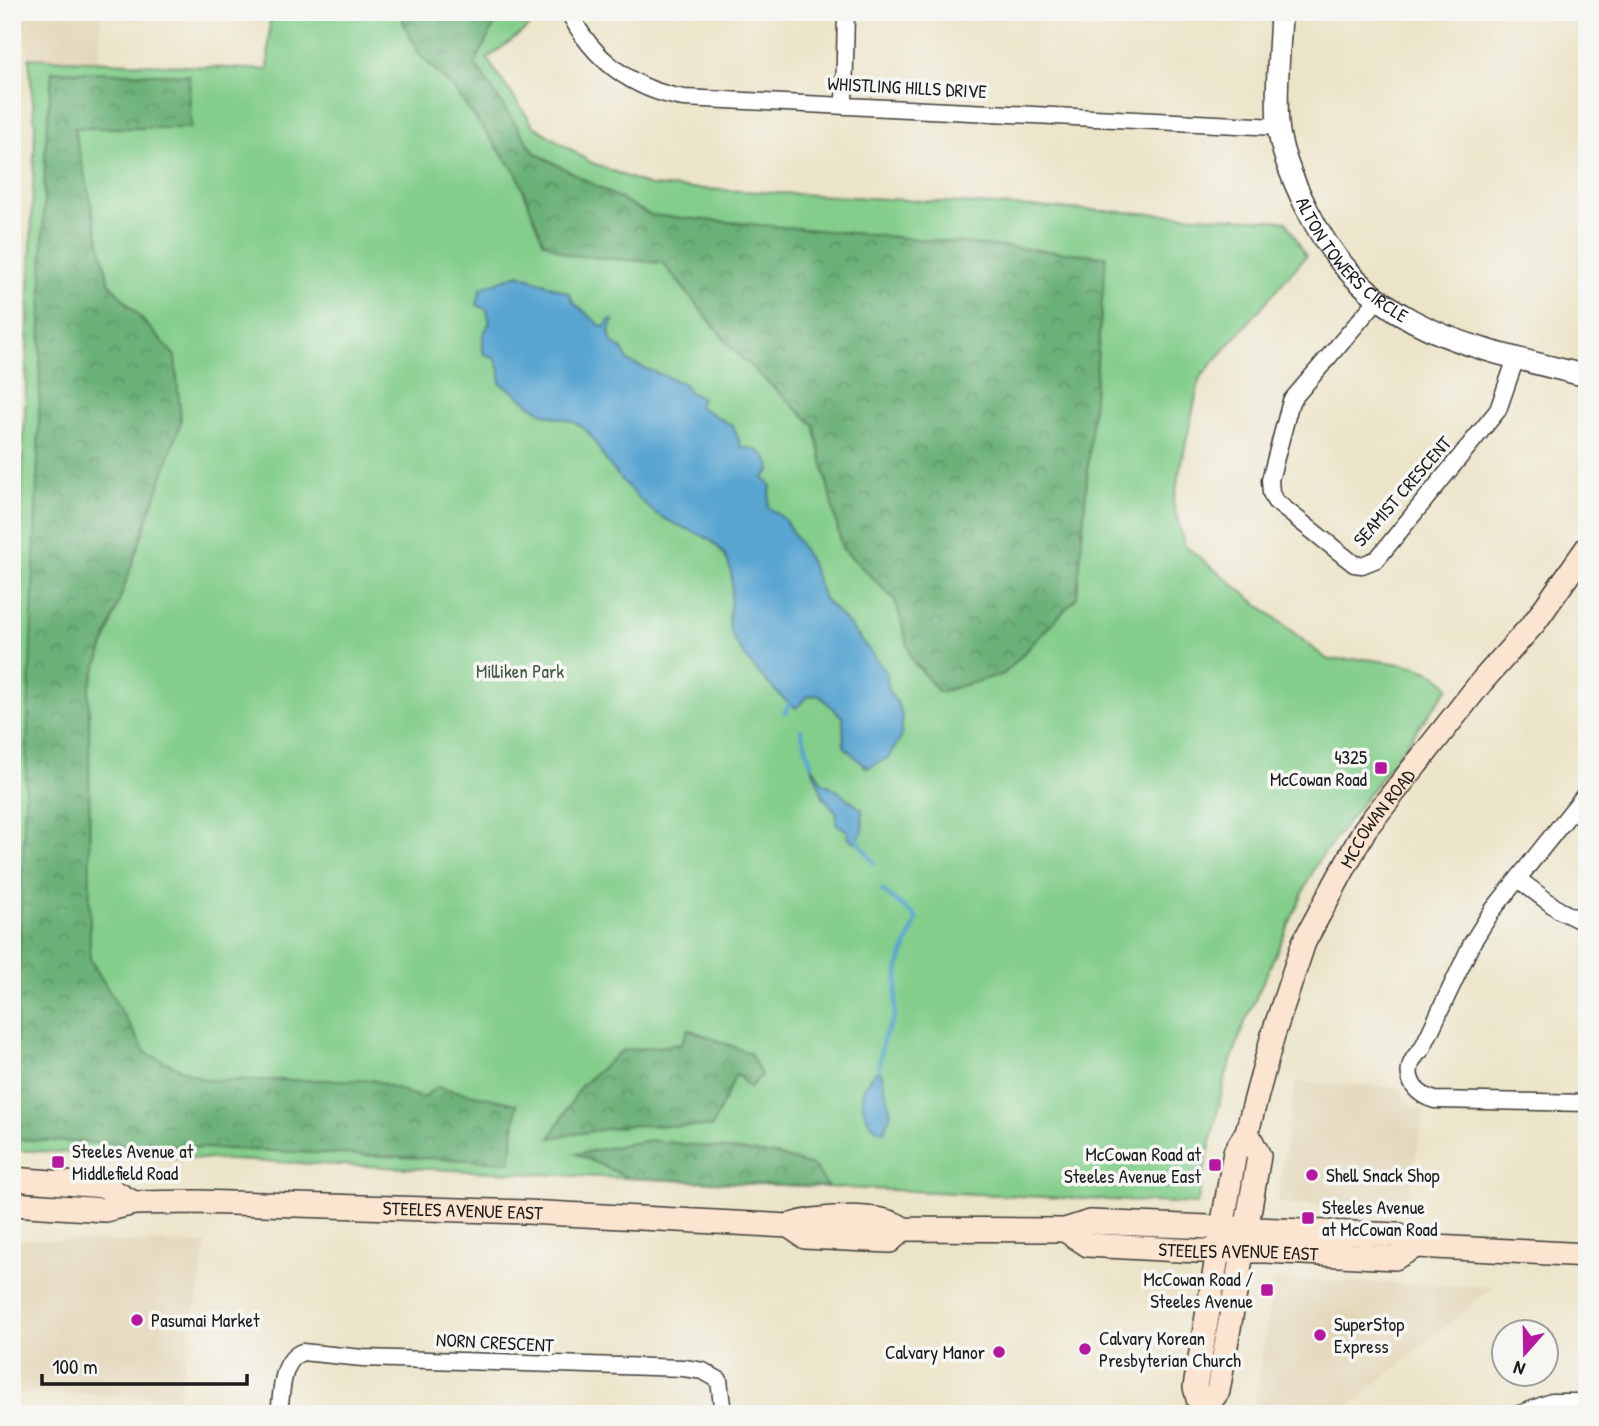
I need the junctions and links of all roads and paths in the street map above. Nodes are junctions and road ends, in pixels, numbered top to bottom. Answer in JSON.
{"nodes":[{"id":1,"x":569,"y":12,"type":"edge"},
{"id":2,"x":846,"y":12,"type":"edge"},
{"id":3,"x":1281,"y":12,"type":"edge"},
{"id":4,"x":844,"y":105,"type":"junction"},
{"id":5,"x":1278,"y":127,"type":"junction"},
{"id":6,"x":1378,"y":299,"type":"junction"},
{"id":7,"x":1516,"y":358,"type":"junction"},
{"id":8,"x":1587,"y":376,"type":"edge"},
{"id":9,"x":1587,"y":548,"type":"edge"},
{"id":10,"x":1587,"y":792,"type":"edge"},
{"id":11,"x":1518,"y":879,"type":"junction"},
{"id":12,"x":1587,"y":924,"type":"edge"},
{"id":13,"x":1587,"y":1103,"type":"edge"},
{"id":14,"x":1247,"y":1132,"type":"junction"},
{"id":15,"x":12,"y":1179,"type":"edge"},
{"id":16,"x":134,"y":1203,"type":"junction"},
{"id":17,"x":12,"y":1204,"type":"edge"},
{"id":18,"x":1223,"y":1228,"type":"junction"},
{"id":19,"x":1065,"y":1230,"type":"junction"},
{"id":20,"x":1236,"y":1244,"type":"junction"},
{"id":21,"x":1587,"y":1255,"type":"edge"},
{"id":22,"x":1587,"y":1402,"type":"edge"},
{"id":23,"x":1202,"y":1413,"type":"edge"},
{"id":24,"x":279,"y":1414,"type":"edge"},
{"id":25,"x":723,"y":1414,"type":"edge"},
{"id":26,"x":1520,"y":1414,"type":"edge"}],
"edges":[{"from":1,"to":4,"type":"street","name":"WHISTLING HILLS DRIVE"},
{"from":2,"to":4,"type":"street"},
{"from":3,"to":5,"type":"street","name":"ALTON TOWERS CIRCLE"},
{"from":4,"to":5,"type":"street","name":"WHISTLING HILLS DRIVE"},
{"from":5,"to":6,"type":"street","name":"ALTON TOWERS CIRCLE"},
{"from":6,"to":7,"type":"street","name":"ALTON TOWERS CIRCLE"},
{"from":6,"to":7,"type":"street","name":"SEAMIST CRESCENT"},
{"from":7,"to":8,"type":"street","name":"ALTON TOWERS CIRCLE"},
{"from":9,"to":14,"type":"main road","name":"MCCOWAN ROAD"},
{"from":10,"to":11,"type":"street"},
{"from":11,"to":12,"type":"street"},
{"from":11,"to":13,"type":"street"},
{"from":14,"to":18,"type":"main road","name":"MCCOWAN ROAD"},
{"from":14,"to":20,"type":"main road"},
{"from":15,"to":16,"type":"main road","name":"STEELES AVENUE EAST"},
{"from":16,"to":17,"type":"main road","name":"STEELES AVENUE EAST"},
{"from":16,"to":19,"type":"main road","name":"STEELES AVENUE EAST"},
{"from":18,"to":19,"type":"main road","name":"STEELES AVENUE EAST"},
{"from":18,"to":20,"type":"main road","name":"STEELES AVENUE EAST"},
{"from":19,"to":20,"type":"main road","name":"STEELES AVENUE EAST"},
{"from":20,"to":21,"type":"main road","name":"STEELES AVENUE EAST"},
{"from":20,"to":23,"type":"main road"},
{"from":22,"to":26,"type":"street"},
{"from":24,"to":25,"type":"street","name":"NORN CRESCENT"}]}
